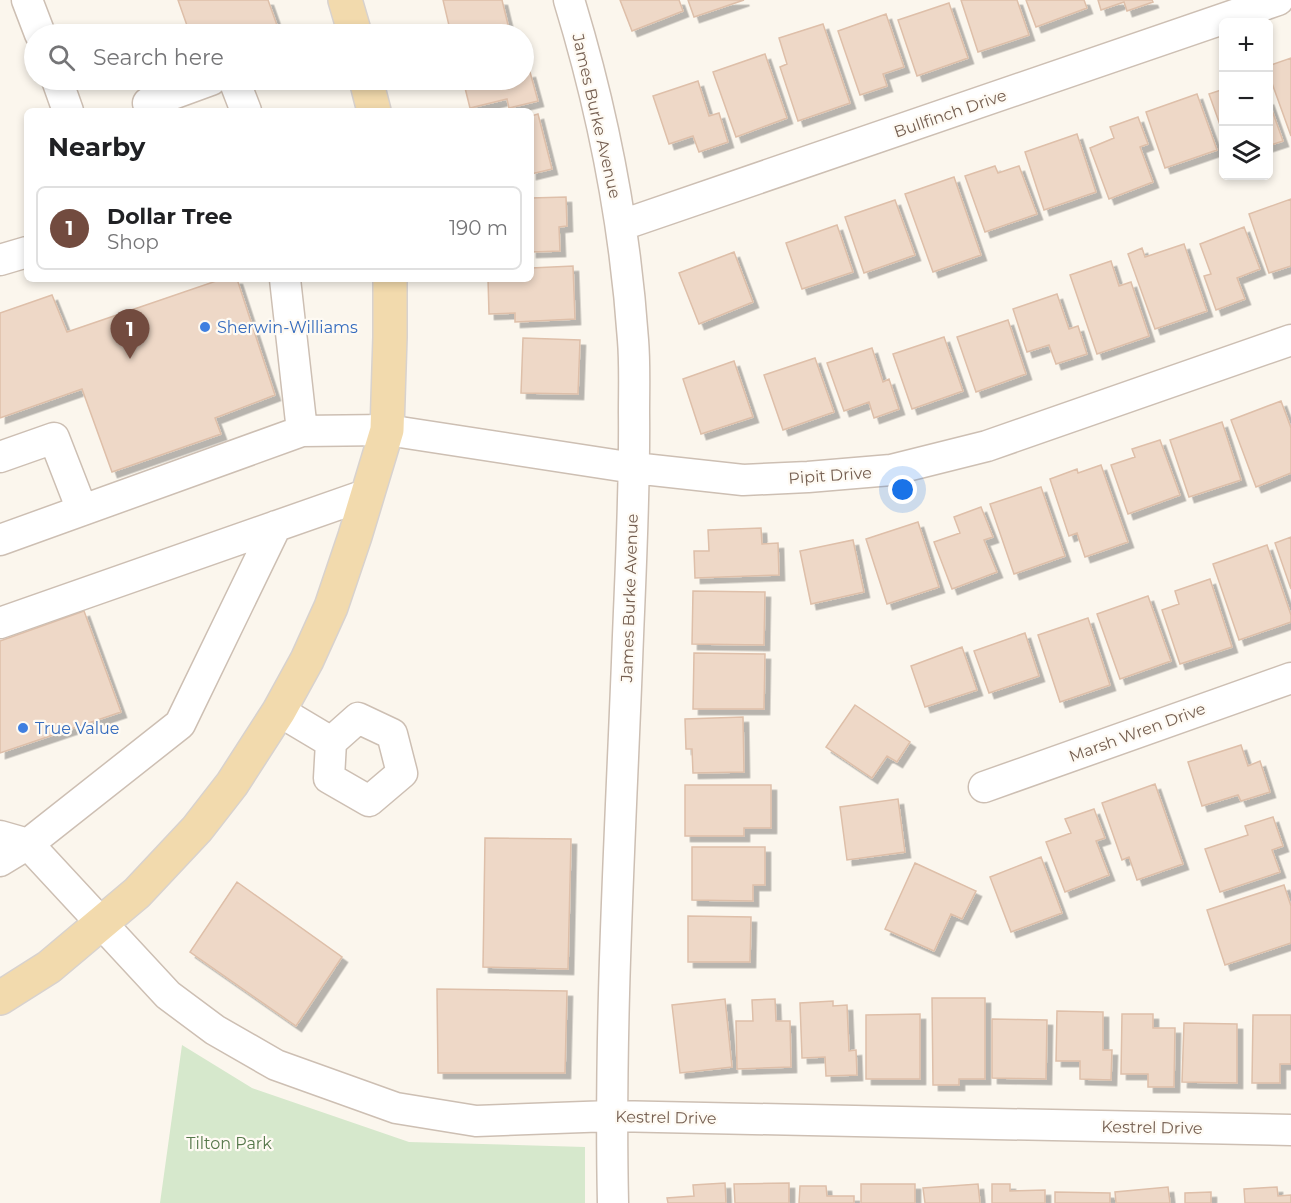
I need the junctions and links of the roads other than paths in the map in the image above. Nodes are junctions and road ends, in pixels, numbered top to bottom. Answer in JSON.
{"nodes":[{"id":1,"x":27,"y":0,"type":"edge"},
{"id":2,"x":345,"y":0,"type":"edge"},
{"id":3,"x":569,"y":0,"type":"edge"},
{"id":4,"x":1278,"y":0,"type":"edge"},
{"id":5,"x":36,"y":24,"type":"edge"},
{"id":6,"x":352,"y":24,"type":"edge"},
{"id":7,"x":61,"y":90,"type":"edge"},
{"id":8,"x":184,"y":90,"type":"edge"},
{"id":9,"x":238,"y":90,"type":"edge"},
{"id":10,"x":369,"y":90,"type":"edge"},
{"id":11,"x":148,"y":103,"type":"dead end"},
{"id":12,"x":67,"y":108,"type":"edge"},
{"id":13,"x":245,"y":108,"type":"edge"},
{"id":14,"x":373,"y":108,"type":"edge"},
{"id":15,"x":622,"y":225,"type":"junction"},
{"id":16,"x":24,"y":253,"type":"edge"},
{"id":17,"x":0,"y":261,"type":"edge"},
{"id":18,"x":285,"y":282,"type":"edge"},
{"id":19,"x":390,"y":282,"type":"edge"},
{"id":20,"x":1291,"y":340,"type":"edge"},
{"id":21,"x":387,"y":430,"type":"junction"},
{"id":22,"x":302,"y":431,"type":"junction"},
{"id":23,"x":0,"y":457,"type":"edge"},
{"id":24,"x":634,"y":468,"type":"junction"},
{"id":25,"x":368,"y":494,"type":"junction"},
{"id":26,"x":82,"y":510,"type":"junction"},
{"id":27,"x":276,"y":526,"type":"junction"},
{"id":28,"x":0,"y":540,"type":"edge"},
{"id":29,"x":0,"y":623,"type":"edge"},
{"id":30,"x":1291,"y":678,"type":"edge"},
{"id":31,"x":279,"y":711,"type":"junction"},
{"id":32,"x":330,"y":742,"type":"dead end"},
{"id":33,"x":984,"y":787,"type":"dead end"},
{"id":34,"x":0,"y":837,"type":"edge"},
{"id":35,"x":28,"y":844,"type":"junction"},
{"id":36,"x":0,"y":861,"type":"edge"},
{"id":37,"x":102,"y":924,"type":"junction"},
{"id":38,"x":0,"y":998,"type":"edge"},
{"id":39,"x":611,"y":1116,"type":"junction"},
{"id":40,"x":1291,"y":1130,"type":"edge"},
{"id":41,"x":612,"y":1203,"type":"edge"}],
"edges":[{"from":1,"to":5,"type":"street"},
{"from":2,"to":6,"type":"main road"},
{"from":3,"to":15,"type":"street","name":"James Burke Avenue"},
{"from":4,"to":15,"type":"street","name":"Bullfinch Drive"},
{"from":7,"to":12,"type":"street"},
{"from":8,"to":11,"type":"street"},
{"from":9,"to":13,"type":"street"},
{"from":10,"to":14,"type":"main road"},
{"from":15,"to":24,"type":"street","name":"James Burke Avenue"},
{"from":16,"to":17,"type":"street"},
{"from":18,"to":22,"type":"street"},
{"from":19,"to":21,"type":"main road"},
{"from":20,"to":24,"type":"street","name":"Pipit Drive"},
{"from":21,"to":22,"type":"street","name":"Pipit Drive"},
{"from":21,"to":24,"type":"street","name":"Pipit Drive"},
{"from":21,"to":25,"type":"main road"},
{"from":22,"to":26,"type":"street","name":"Pipit Drive"},
{"from":23,"to":26,"type":"street"},
{"from":24,"to":39,"type":"street","name":"James Burke Avenue"},
{"from":25,"to":27,"type":"street"},
{"from":25,"to":31,"type":"main road"},
{"from":26,"to":28,"type":"street","name":"Pipit Drive"},
{"from":27,"to":29,"type":"street"},
{"from":27,"to":35,"type":"street"},
{"from":30,"to":33,"type":"street","name":"Marsh Wren Drive"},
{"from":31,"to":32,"type":"street"},
{"from":31,"to":37,"type":"main road"},
{"from":34,"to":35,"type":"street"},
{"from":35,"to":36,"type":"street"},
{"from":35,"to":37,"type":"street","name":"Kestrel Drive"},
{"from":37,"to":38,"type":"main road"},
{"from":37,"to":39,"type":"street","name":"Kestrel Drive"},
{"from":39,"to":40,"type":"street","name":"Kestrel Drive"},
{"from":39,"to":41,"type":"street","name":"James Burke Avenue"}]}
